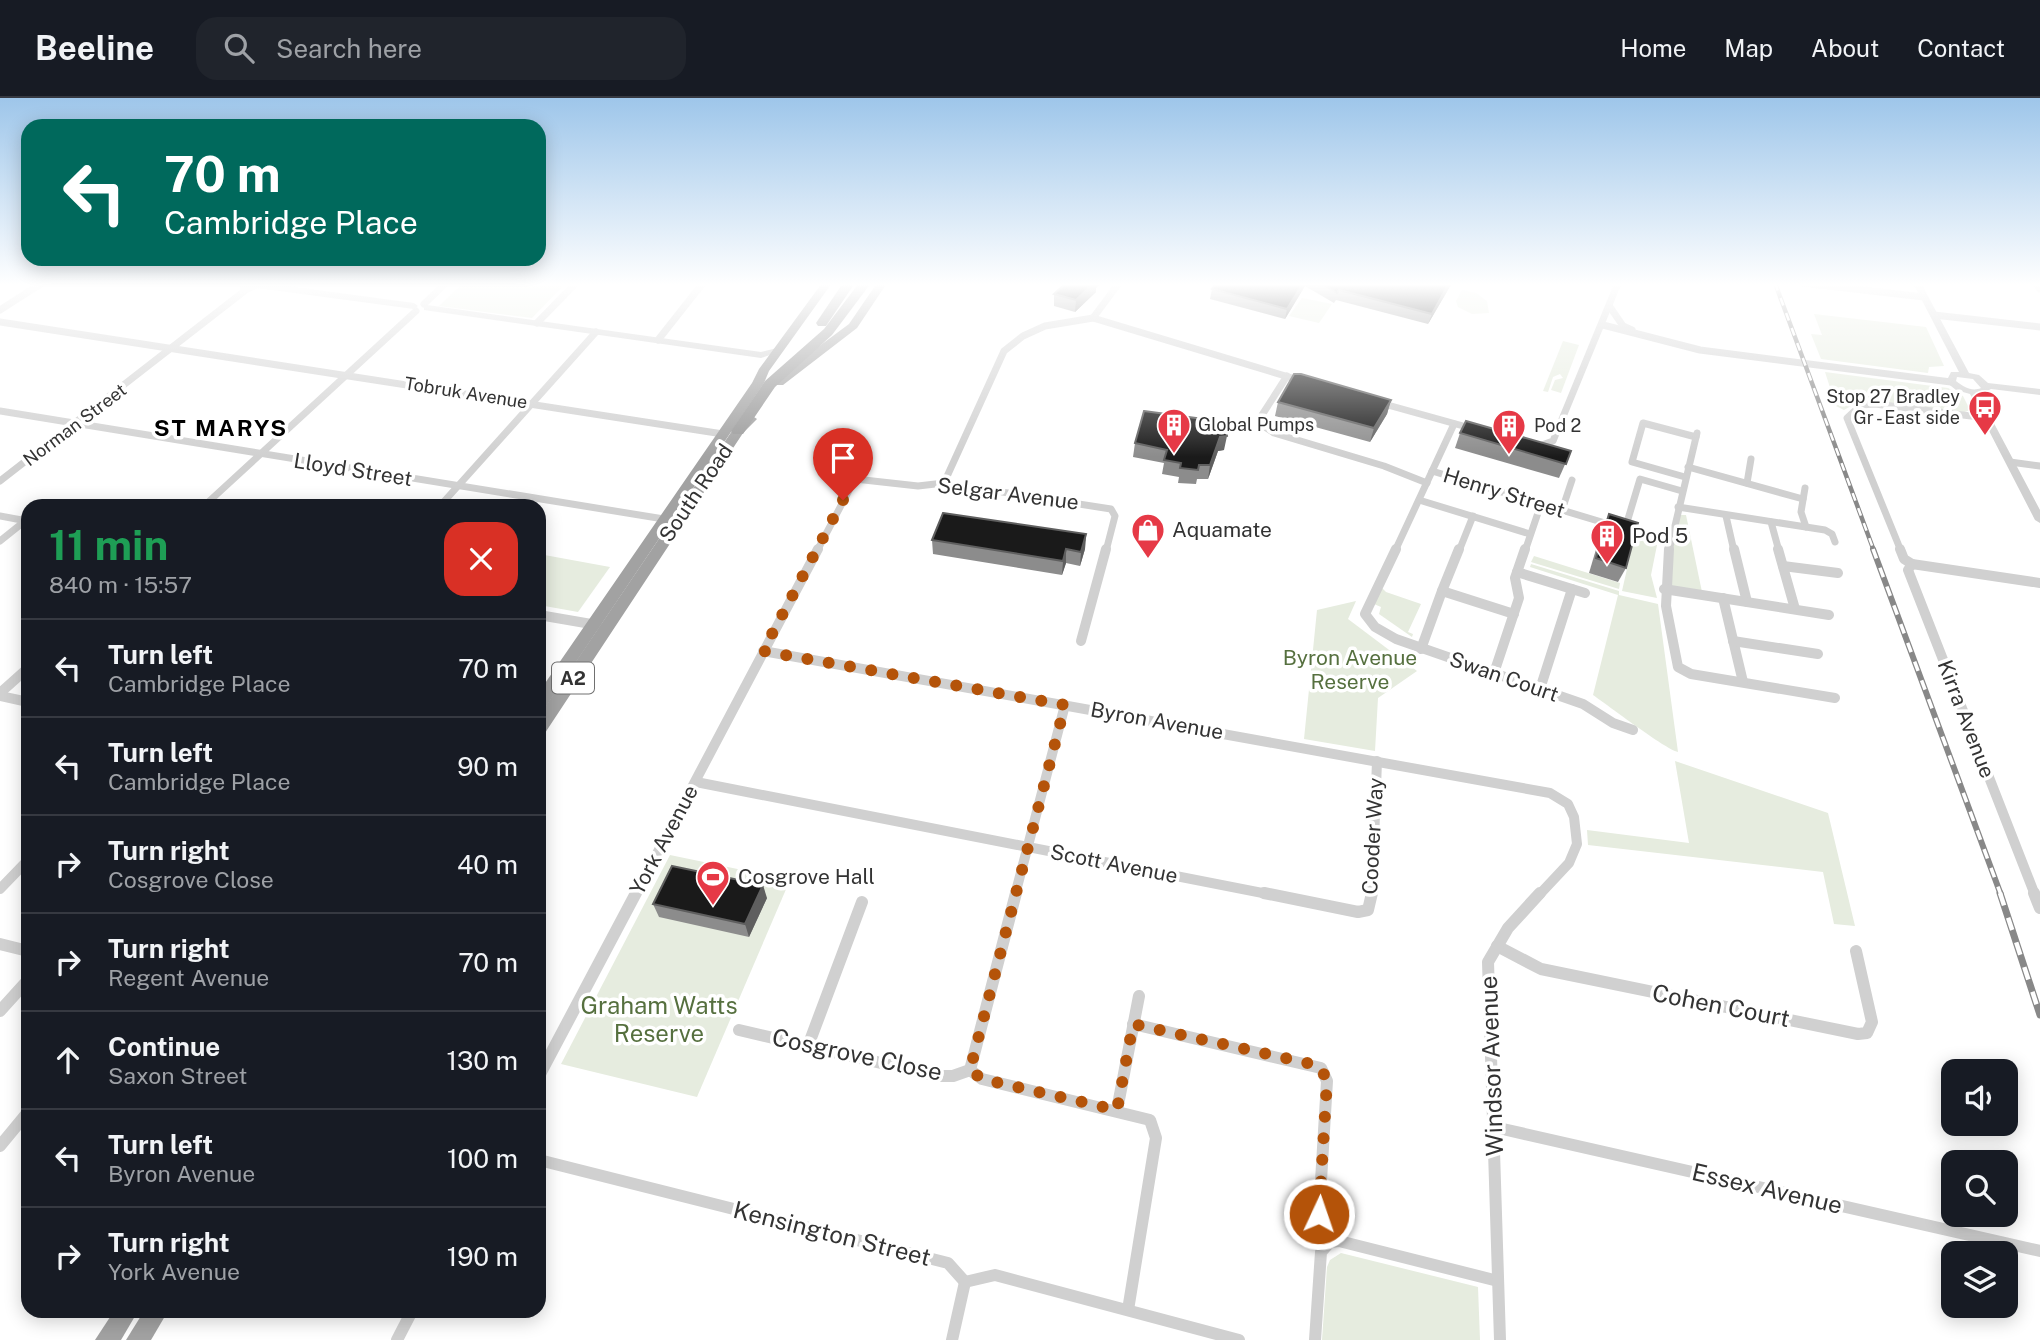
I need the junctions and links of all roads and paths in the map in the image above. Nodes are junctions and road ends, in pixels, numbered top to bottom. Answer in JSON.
{"nodes":[{"id":1,"x":127,"y":341,"type":"edge"},
{"id":2,"x":182,"y":341,"type":"edge"},
{"id":3,"x":382,"y":341,"type":"edge"},
{"id":4,"x":588,"y":341,"type":"edge"},
{"id":5,"x":663,"y":341,"type":"edge"},
{"id":6,"x":784,"y":341,"type":"edge"},
{"id":7,"x":804,"y":341,"type":"edge"},
{"id":8,"x":818,"y":341,"type":"edge"},
{"id":9,"x":834,"y":341,"type":"edge"},
{"id":10,"x":1016,"y":341,"type":"edge"},
{"id":11,"x":1164,"y":341,"type":"edge"},
{"id":12,"x":1596,"y":341,"type":"edge"},
{"id":13,"x":1664,"y":341,"type":"edge"},
{"id":14,"x":1948,"y":341,"type":"edge"},
{"id":15,"x":174,"y":348,"type":"junction"},
{"id":16,"x":764,"y":359,"type":"junction"},
{"id":17,"x":1965,"y":374,"type":"junction"},
{"id":18,"x":347,"y":375,"type":"junction"},
{"id":19,"x":1287,"y":376,"type":"junction"},
{"id":20,"x":1951,"y":382,"type":"junction"},
{"id":21,"x":758,"y":383,"type":"junction"},
{"id":22,"x":1313,"y":384,"type":"edge"},
{"id":23,"x":1987,"y":386,"type":"junction"},
{"id":24,"x":1973,"y":392,"type":"junction"},
{"id":25,"x":2040,"y":392,"type":"edge"},
{"id":26,"x":1366,"y":398,"type":"edge"},
{"id":27,"x":531,"y":403,"type":"junction"},
{"id":28,"x":0,"y":411,"type":"edge"},
{"id":29,"x":1987,"y":418,"type":"junction"},
{"id":30,"x":76,"y":424,"type":"junction"},
{"id":31,"x":1454,"y":424,"type":"junction"},
{"id":32,"x":738,"y":431,"type":"junction"},
{"id":33,"x":1489,"y":433,"type":"edge"},
{"id":34,"x":723,"y":434,"type":"junction"},
{"id":35,"x":1524,"y":443,"type":"edge"},
{"id":36,"x":260,"y":454,"type":"junction"},
{"id":37,"x":1751,"y":459,"type":"dead end"},
{"id":38,"x":2010,"y":462,"type":"junction"},
{"id":39,"x":2040,"y":466,"type":"edge"},
{"id":40,"x":1688,"y":467,"type":"junction"},
{"id":41,"x":1432,"y":471,"type":"junction"},
{"id":42,"x":1685,"y":477,"type":"junction"},
{"id":43,"x":855,"y":479,"type":"joint"},
{"id":44,"x":1572,"y":480,"type":"dead end"},
{"id":45,"x":0,"y":481,"type":"edge"},
{"id":46,"x":944,"y":483,"type":"junction"},
{"id":47,"x":1427,"y":483,"type":"junction"},
{"id":48,"x":1746,"y":483,"type":"junction"},
{"id":49,"x":457,"y":486,"type":"junction"},
{"id":50,"x":1805,"y":488,"type":"dead end"},
{"id":51,"x":1682,"y":491,"type":"junction"},
{"id":52,"x":212,"y":499,"type":"edge"},
{"id":53,"x":446,"y":499,"type":"edge"},
{"id":54,"x":539,"y":499,"type":"edge"},
{"id":55,"x":1803,"y":499,"type":"junction"},
{"id":56,"x":546,"y":500,"type":"edge"},
{"id":57,"x":1419,"y":500,"type":"junction"},
{"id":58,"x":1541,"y":504,"type":"junction"},
{"id":59,"x":1678,"y":507,"type":"junction"},
{"id":60,"x":1562,"y":510,"type":"junction"},
{"id":61,"x":0,"y":516,"type":"edge"},
{"id":62,"x":1474,"y":516,"type":"junction"},
{"id":63,"x":1726,"y":516,"type":"junction"},
{"id":64,"x":21,"y":520,"type":"edge"},
{"id":65,"x":671,"y":520,"type":"junction"},
{"id":66,"x":2040,"y":520,"type":"edge"},
{"id":67,"x":1771,"y":523,"type":"junction"},
{"id":68,"x":21,"y":525,"type":"edge"},
{"id":69,"x":1806,"y":527,"type":"junction"},
{"id":70,"x":1625,"y":529,"type":"junction"},
{"id":71,"x":1531,"y":534,"type":"junction"},
{"id":72,"x":0,"y":541,"type":"edge"},
{"id":73,"x":1668,"y":542,"type":"junction"},
{"id":74,"x":1835,"y":542,"type":"dead end"},
{"id":75,"x":1908,"y":561,"type":"junction"},
{"id":76,"x":1783,"y":566,"type":"junction"},
{"id":77,"x":1517,"y":572,"type":"junction"},
{"id":78,"x":1838,"y":573,"type":"dead end"},
{"id":79,"x":2040,"y":583,"type":"edge"},
{"id":80,"x":1572,"y":589,"type":"junction"},
{"id":81,"x":1664,"y":589,"type":"junction"},
{"id":82,"x":1442,"y":591,"type":"junction"},
{"id":83,"x":1585,"y":593,"type":"dead end"},
{"id":84,"x":1723,"y":598,"type":"junction"},
{"id":85,"x":1747,"y":602,"type":"junction"},
{"id":86,"x":1796,"y":609,"type":"junction"},
{"id":87,"x":1514,"y":614,"type":"junction"},
{"id":88,"x":1829,"y":615,"type":"dead end"},
{"id":89,"x":546,"y":616,"type":"edge"},
{"id":90,"x":600,"y":626,"type":"junction"},
{"id":91,"x":1081,"y":640,"type":"dead end"},
{"id":92,"x":1733,"y":641,"type":"junction"},
{"id":93,"x":1421,"y":649,"type":"junction"},
{"id":94,"x":763,"y":651,"type":"junction"},
{"id":95,"x":1818,"y":654,"type":"dead end"},
{"id":96,"x":1494,"y":673,"type":"junction"},
{"id":97,"x":21,"y":675,"type":"edge"},
{"id":98,"x":1743,"y":682,"type":"junction"},
{"id":99,"x":1539,"y":689,"type":"junction"},
{"id":100,"x":0,"y":695,"type":"edge"},
{"id":101,"x":546,"y":695,"type":"edge"},
{"id":102,"x":1835,"y":698,"type":"dead end"},
{"id":103,"x":21,"y":700,"type":"edge"},
{"id":104,"x":1065,"y":705,"type":"junction"},
{"id":105,"x":546,"y":717,"type":"edge"},
{"id":106,"x":1633,"y":730,"type":"dead end"},
{"id":107,"x":1377,"y":761,"type":"junction"},
{"id":108,"x":696,"y":782,"type":"junction"},
{"id":109,"x":1550,"y":793,"type":"joint"},
{"id":110,"x":1027,"y":846,"type":"junction"},
{"id":111,"x":21,"y":867,"type":"edge"},
{"id":112,"x":2027,"y":875,"type":"junction"},
{"id":113,"x":2040,"y":878,"type":"edge"},
{"id":114,"x":0,"y":889,"type":"edge"},
{"id":115,"x":863,"y":902,"type":"dead end"},
{"id":116,"x":2040,"y":908,"type":"edge"},
{"id":117,"x":1368,"y":910,"type":"joint"},
{"id":118,"x":0,"y":944,"type":"edge"},
{"id":119,"x":1497,"y":946,"type":"junction"},
{"id":120,"x":21,"y":949,"type":"edge"},
{"id":121,"x":1856,"y":951,"type":"dead end"},
{"id":122,"x":21,"y":987,"type":"edge"},
{"id":123,"x":1139,"y":996,"type":"dead end"},
{"id":124,"x":0,"y":1012,"type":"edge"},
{"id":125,"x":1133,"y":1024,"type":"junction"},
{"id":126,"x":739,"y":1030,"type":"dead end"},
{"id":127,"x":808,"y":1046,"type":"junction"},
{"id":128,"x":546,"y":1063,"type":"edge"},
{"id":129,"x":970,"y":1070,"type":"junction"},
{"id":130,"x":1117,"y":1110,"type":"junction"},
{"id":131,"x":21,"y":1120,"type":"edge"},
{"id":132,"x":1494,"y":1127,"type":"junction"},
{"id":133,"x":0,"y":1146,"type":"edge"},
{"id":134,"x":546,"y":1162,"type":"edge"},
{"id":135,"x":1330,"y":1242,"type":"junction"},
{"id":136,"x":2040,"y":1251,"type":"edge"},
{"id":137,"x":1498,"y":1281,"type":"junction"},
{"id":138,"x":965,"y":1282,"type":"junction"},
{"id":139,"x":1128,"y":1310,"type":"junction"},
{"id":140,"x":122,"y":1318,"type":"edge"},
{"id":141,"x":152,"y":1318,"type":"edge"},
{"id":142,"x":408,"y":1318,"type":"edge"},
{"id":143,"x":107,"y":1340,"type":"edge"},
{"id":144,"x":138,"y":1340,"type":"edge"},
{"id":145,"x":397,"y":1340,"type":"edge"},
{"id":146,"x":952,"y":1340,"type":"edge"},
{"id":147,"x":1239,"y":1340,"type":"edge"},
{"id":148,"x":1315,"y":1340,"type":"edge"},
{"id":149,"x":1500,"y":1340,"type":"edge"}],
"edges":[{"from":1,"to":15,"type":"street","name":"Tobruk Avenue"},
{"from":2,"to":15,"type":"street","name":"Norman Street"},
{"from":3,"to":18,"type":"street"},
{"from":4,"to":27,"type":"street"},
{"from":5,"to":16,"type":"street"},
{"from":6,"to":16,"type":"highway","name":"South Road"},
{"from":7,"to":21,"type":"highway"},
{"from":8,"to":32,"type":"highway"},
{"from":9,"to":32,"type":"highway","name":"South Road"},
{"from":10,"to":46,"type":"street"},
{"from":11,"to":19,"type":"street"},
{"from":12,"to":35,"type":"street"},
{"from":13,"to":20,"type":"street"},
{"from":14,"to":17,"type":"street"},
{"from":15,"to":18,"type":"street","name":"Tobruk Avenue"},
{"from":15,"to":30,"type":"street","name":"Norman Street"},
{"from":16,"to":21,"type":"highway","name":"South Road"},
{"from":17,"to":20,"type":"street"},
{"from":17,"to":23,"type":"street"},
{"from":18,"to":27,"type":"street","name":"Tobruk Avenue"},
{"from":18,"to":36,"type":"street"},
{"from":19,"to":22,"type":"street"},
{"from":19,"to":47,"type":"street"},
{"from":20,"to":24,"type":"street"},
{"from":21,"to":34,"type":"highway","name":"South Road","number":"A2"},
{"from":23,"to":24,"type":"street"},
{"from":23,"to":25,"type":"street"},
{"from":24,"to":29,"type":"street"},
{"from":26,"to":31,"type":"street"},
{"from":27,"to":34,"type":"street","name":"Tobruk Avenue"},
{"from":27,"to":49,"type":"street"},
{"from":28,"to":30,"type":"street","name":"Lloyd Street"},
{"from":29,"to":38,"type":"street"},
{"from":29,"to":75,"type":"street","name":"Kirra Avenue"},
{"from":30,"to":36,"type":"street","name":"Lloyd Street"},
{"from":30,"to":45,"type":"street","name":"Norman Street"},
{"from":31,"to":33,"type":"street"},
{"from":31,"to":41,"type":"street"},
{"from":32,"to":65,"type":"highway","name":"South Road","number":"A2"},
{"from":34,"to":65,"type":"highway","name":"South Road","number":"A2"},
{"from":36,"to":49,"type":"street","name":"Lloyd Street"},
{"from":36,"to":52,"type":"street"},
{"from":37,"to":48,"type":"street"},
{"from":38,"to":39,"type":"street"},
{"from":38,"to":66,"type":"street"},
{"from":40,"to":42,"type":"street"},
{"from":40,"to":42,"type":"street"},
{"from":40,"to":48,"type":"street"},
{"from":41,"to":47,"type":"street"},
{"from":41,"to":58,"type":"street","name":"Henry Street"},
{"from":42,"to":51,"type":"street"},
{"from":43,"to":46,"type":"street","name":"Selgar Avenue"},
{"from":43,"to":94,"type":"street","name":"York Avenue"},
{"from":44,"to":60,"type":"street"},
{"from":46,"to":91,"type":"street","name":"Selgar Avenue"},
{"from":47,"to":57,"type":"street"},
{"from":48,"to":55,"type":"street"},
{"from":49,"to":53,"type":"street"},
{"from":49,"to":54,"type":"street","name":"Lloyd Street"},
{"from":50,"to":55,"type":"street"},
{"from":51,"to":59,"type":"street"},
{"from":51,"to":70,"type":"street"},
{"from":55,"to":69,"type":"street"},
{"from":56,"to":65,"type":"street","name":"Lloyd Street"},
{"from":57,"to":62,"type":"street"},
{"from":57,"to":93,"type":"street","name":"Swan Court"},
{"from":58,"to":60,"type":"street","name":"Henry Street"},
{"from":58,"to":71,"type":"street"},
{"from":59,"to":63,"type":"street"},
{"from":59,"to":73,"type":"street"},
{"from":60,"to":70,"type":"street","name":"Henry Street"},
{"from":61,"to":64,"type":"street"},
{"from":62,"to":71,"type":"street"},
{"from":62,"to":82,"type":"street"},
{"from":63,"to":67,"type":"street"},
{"from":63,"to":85,"type":"street"},
{"from":65,"to":90,"type":"highway","name":"South Road","number":"A2"},
{"from":67,"to":69,"type":"street"},
{"from":67,"to":76,"type":"street"},
{"from":68,"to":72,"type":"street"},
{"from":69,"to":74,"type":"street"},
{"from":70,"to":73,"type":"street","name":"Henry Street"},
{"from":71,"to":77,"type":"street"},
{"from":73,"to":81,"type":"street"},
{"from":75,"to":79,"type":"street"},
{"from":75,"to":112,"type":"street","name":"Kirra Avenue"},
{"from":76,"to":78,"type":"street"},
{"from":76,"to":86,"type":"street"},
{"from":77,"to":80,"type":"street"},
{"from":77,"to":87,"type":"street"},
{"from":80,"to":83,"type":"street"},
{"from":80,"to":99,"type":"street"},
{"from":81,"to":84,"type":"street"},
{"from":81,"to":98,"type":"street"},
{"from":82,"to":87,"type":"street"},
{"from":82,"to":93,"type":"street"},
{"from":84,"to":85,"type":"street"},
{"from":84,"to":92,"type":"street"},
{"from":85,"to":86,"type":"street"},
{"from":86,"to":88,"type":"street"},
{"from":87,"to":96,"type":"street"},
{"from":89,"to":90,"type":"street"},
{"from":90,"to":101,"type":"highway","name":"South Road","number":"A2"},
{"from":90,"to":105,"type":"highway","name":"South Road","number":"A2"},
{"from":92,"to":95,"type":"street"},
{"from":92,"to":98,"type":"street"},
{"from":93,"to":96,"type":"street","name":"Swan Court"},
{"from":94,"to":104,"type":"street","name":"Byron Avenue"},
{"from":94,"to":108,"type":"street","name":"York Avenue"},
{"from":96,"to":99,"type":"street","name":"Swan Court"},
{"from":97,"to":100,"type":"street"},
{"from":98,"to":102,"type":"street"},
{"from":99,"to":106,"type":"street","name":"Swan Court"},
{"from":100,"to":103,"type":"street"},
{"from":104,"to":107,"type":"street","name":"Byron Avenue"},
{"from":104,"to":110,"type":"street"},
{"from":107,"to":109,"type":"street","name":"Byron Avenue"},
{"from":107,"to":117,"type":"street","name":"Cooder Way"},
{"from":108,"to":110,"type":"street","name":"Scott Avenue"},
{"from":108,"to":128,"type":"street","name":"York Avenue"},
{"from":109,"to":119,"type":"street","name":"Windsor Avenue"},
{"from":110,"to":117,"type":"street","name":"Scott Avenue"},
{"from":110,"to":129,"type":"street"},
{"from":111,"to":114,"type":"street"},
{"from":112,"to":113,"type":"street"},
{"from":112,"to":116,"type":"street","name":"Kirra Avenue"},
{"from":115,"to":127,"type":"street"},
{"from":118,"to":120,"type":"street"},
{"from":119,"to":121,"type":"street","name":"Cohen Court"},
{"from":119,"to":132,"type":"street","name":"Windsor Avenue"},
{"from":122,"to":124,"type":"street"},
{"from":123,"to":125,"type":"street"},
{"from":125,"to":130,"type":"street"},
{"from":125,"to":135,"type":"street"},
{"from":126,"to":127,"type":"street","name":"Cosgrove Close"},
{"from":127,"to":129,"type":"street","name":"Cosgrove Close"},
{"from":129,"to":130,"type":"street","name":"Cosgrove Close"},
{"from":130,"to":139,"type":"street","name":"Cosgrove Close"},
{"from":131,"to":133,"type":"street"},
{"from":132,"to":136,"type":"street","name":"Essex Avenue"},
{"from":132,"to":137,"type":"street","name":"Windsor Avenue"},
{"from":134,"to":138,"type":"street","name":"Kensington Street"},
{"from":135,"to":137,"type":"street"},
{"from":135,"to":148,"type":"street"},
{"from":137,"to":149,"type":"street","name":"Windsor Avenue"},
{"from":138,"to":139,"type":"street"},
{"from":138,"to":146,"type":"street"},
{"from":139,"to":147,"type":"street"},
{"from":140,"to":143,"type":"highway"},
{"from":141,"to":144,"type":"highway"},
{"from":142,"to":145,"type":"street"}]}
